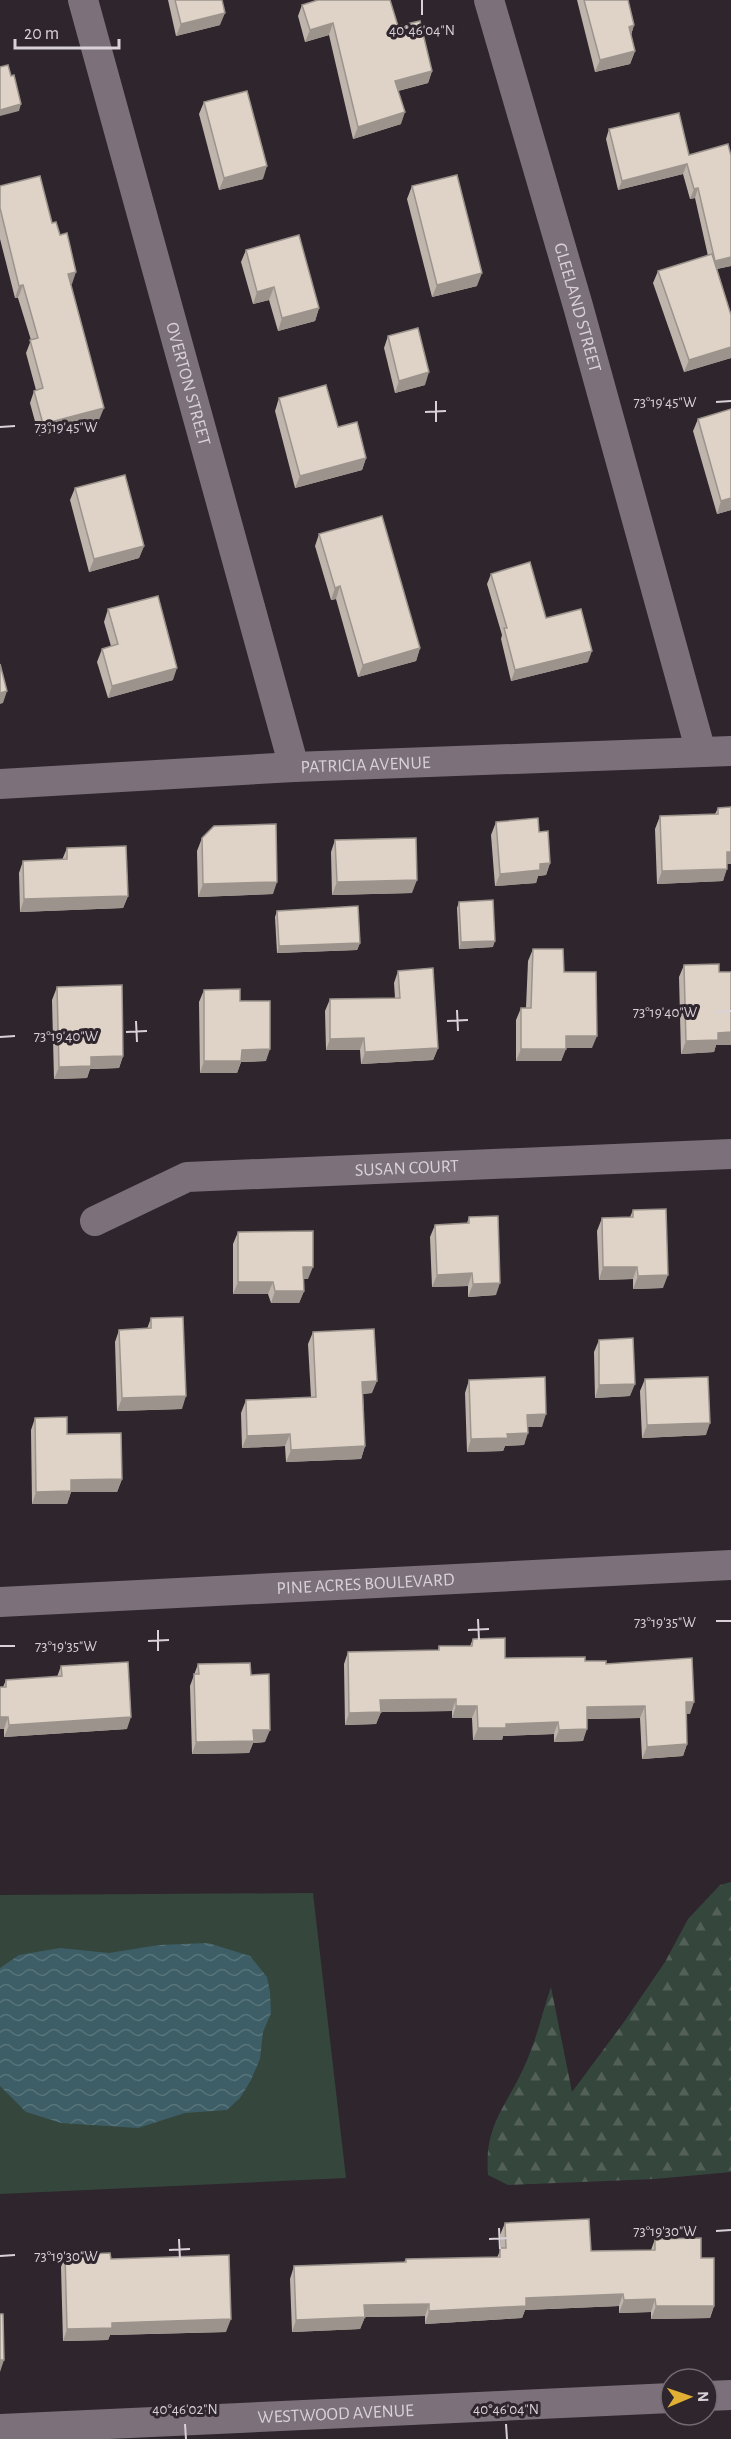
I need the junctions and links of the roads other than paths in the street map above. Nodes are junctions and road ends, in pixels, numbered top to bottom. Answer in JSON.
{"nodes":[{"id":1,"x":83,"y":0,"type":"edge"},
{"id":2,"x":489,"y":0,"type":"edge"},
{"id":3,"x":731,"y":751,"type":"edge"},
{"id":4,"x":701,"y":752,"type":"junction"},
{"id":5,"x":294,"y":767,"type":"junction"},
{"id":6,"x":0,"y":784,"type":"edge"},
{"id":7,"x":731,"y":1154,"type":"edge"},
{"id":8,"x":95,"y":1221,"type":"dead end"},
{"id":9,"x":731,"y":1565,"type":"edge"},
{"id":10,"x":0,"y":1602,"type":"edge"},
{"id":11,"x":659,"y":2399,"type":"edge"},
{"id":12,"x":0,"y":2429,"type":"edge"}],
"edges":[{"from":1,"to":5,"type":"street","name":"OVERTON STREET"},
{"from":2,"to":4,"type":"street","name":"GLEELAND STREET"},
{"from":3,"to":4,"type":"street","name":"PATRICIA AVENUE"},
{"from":4,"to":5,"type":"street","name":"PATRICIA AVENUE"},
{"from":5,"to":6,"type":"street","name":"PATRICIA AVENUE"},
{"from":7,"to":8,"type":"street","name":"SUSAN COURT"},
{"from":9,"to":10,"type":"street","name":"PINE ACRES BOULEVARD"},
{"from":11,"to":12,"type":"street","name":"WESTWOOD AVENUE"}]}
